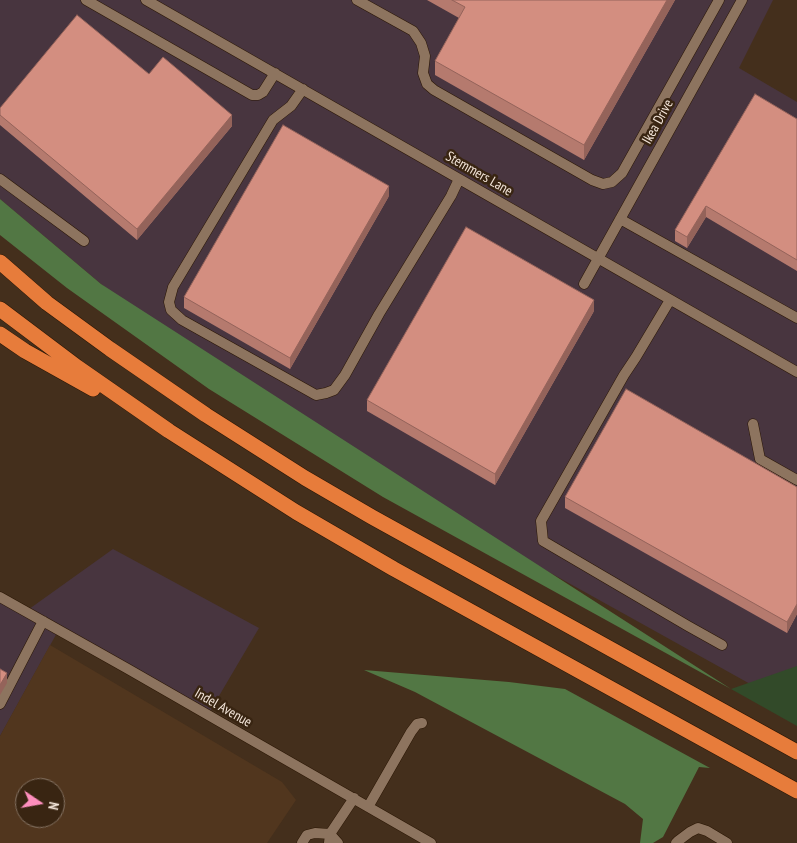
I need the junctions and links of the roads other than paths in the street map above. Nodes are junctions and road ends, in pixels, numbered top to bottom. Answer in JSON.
{"nodes":[{"id":1,"x":86,"y":0,"type":"edge"},
{"id":2,"x":146,"y":0,"type":"edge"},
{"id":3,"x":358,"y":0,"type":"edge"},
{"id":4,"x":719,"y":0,"type":"edge"},
{"id":5,"x":742,"y":0,"type":"edge"},
{"id":6,"x":274,"y":73,"type":"junction"},
{"id":7,"x":303,"y":89,"type":"junction"},
{"id":8,"x":0,"y":179,"type":"edge"},
{"id":9,"x":460,"y":179,"type":"junction"},
{"id":10,"x":620,"y":219,"type":"junction"},
{"id":11,"x":84,"y":241,"type":"dead end"},
{"id":12,"x":599,"y":258,"type":"junction"},
{"id":13,"x":0,"y":262,"type":"edge"},
{"id":14,"x":584,"y":284,"type":"dead end"},
{"id":15,"x":670,"y":300,"type":"junction"},
{"id":16,"x":0,"y":310,"type":"edge"},
{"id":17,"x":797,"y":318,"type":"edge"},
{"id":18,"x":0,"y":334,"type":"edge"},
{"id":19,"x":797,"y":372,"type":"edge"},
{"id":20,"x":753,"y":424,"type":"dead end"},
{"id":21,"x":168,"y":431,"type":"junction"},
{"id":22,"x":797,"y":480,"type":"edge"},
{"id":23,"x":0,"y":597,"type":"edge"},
{"id":24,"x":44,"y":621,"type":"junction"},
{"id":25,"x":722,"y":645,"type":"dead end"},
{"id":26,"x":0,"y":704,"type":"edge"},
{"id":27,"x":422,"y":723,"type":"dead end"},
{"id":28,"x":797,"y":752,"type":"edge"},
{"id":29,"x":797,"y":791,"type":"edge"},
{"id":30,"x":354,"y":798,"type":"junction"},
{"id":31,"x":368,"y":807,"type":"junction"},
{"id":32,"x":329,"y":839,"type":"edge"},
{"id":33,"x":302,"y":843,"type":"edge"},
{"id":34,"x":338,"y":843,"type":"edge"},
{"id":35,"x":431,"y":843,"type":"edge"},
{"id":36,"x":676,"y":843,"type":"edge"},
{"id":37,"x":727,"y":843,"type":"edge"}],
"edges":[{"from":1,"to":6,"type":"street"},
{"from":2,"to":6,"type":"street","name":"Stemmers Lane"},
{"from":3,"to":4,"type":"street"},
{"from":5,"to":10,"type":"street","name":"Ikea Drive"},
{"from":6,"to":7,"type":"street","name":"Stemmers Lane"},
{"from":7,"to":9,"type":"street","name":"Stemmers Lane"},
{"from":7,"to":9,"type":"street"},
{"from":8,"to":11,"type":"street"},
{"from":9,"to":12,"type":"street","name":"Stemmers Lane"},
{"from":10,"to":12,"type":"street","name":"Ikea Drive"},
{"from":10,"to":17,"type":"street"},
{"from":12,"to":14,"type":"street","name":"Ikea Drive"},
{"from":12,"to":15,"type":"street","name":"Stemmers Lane"},
{"from":13,"to":28,"type":"highway"},
{"from":15,"to":19,"type":"street","name":"Stemmers Lane"},
{"from":15,"to":25,"type":"street"},
{"from":16,"to":21,"type":"highway"},
{"from":18,"to":21,"type":"highway"},
{"from":20,"to":22,"type":"street"},
{"from":21,"to":29,"type":"highway"},
{"from":23,"to":24,"type":"street","name":"Indel Avenue"},
{"from":24,"to":26,"type":"street"},
{"from":24,"to":30,"type":"street","name":"Indel Avenue"},
{"from":27,"to":31,"type":"street"},
{"from":30,"to":31,"type":"street","name":"Indel Avenue"},
{"from":30,"to":32,"type":"street"},
{"from":31,"to":35,"type":"street","name":"Indel Avenue"},
{"from":32,"to":33,"type":"street"},
{"from":32,"to":34,"type":"street"},
{"from":36,"to":37,"type":"street"}]}
